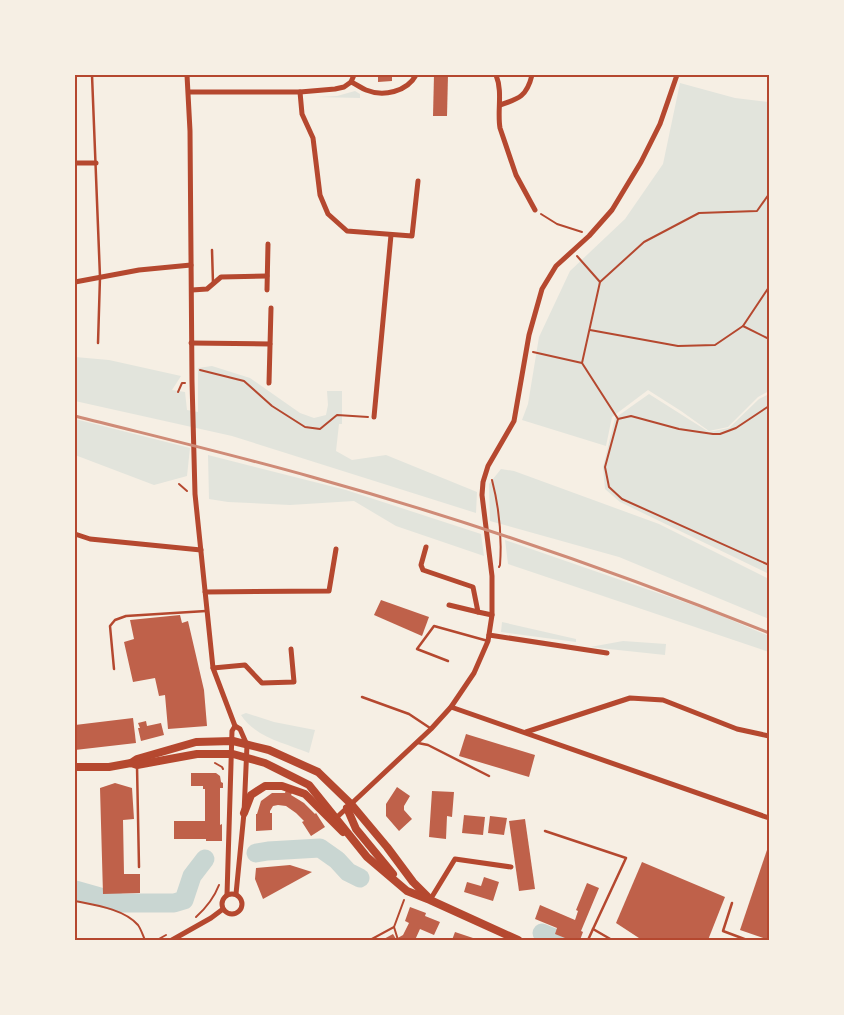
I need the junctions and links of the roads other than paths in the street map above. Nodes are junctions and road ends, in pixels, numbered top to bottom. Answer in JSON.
{"nodes":[{"id":1,"x":92,"y":75,"type":"edge"},
{"id":2,"x":188,"y":75,"type":"edge"},
{"id":3,"x":354,"y":75,"type":"edge"},
{"id":4,"x":416,"y":75,"type":"edge"},
{"id":5,"x":496,"y":75,"type":"edge"},
{"id":6,"x":532,"y":75,"type":"edge"},
{"id":7,"x":677,"y":75,"type":"edge"},
{"id":8,"x":351,"y":82,"type":"junction"},
{"id":9,"x":189,"y":92,"type":"junction"},
{"id":10,"x":300,"y":92,"type":"junction"},
{"id":11,"x":500,"y":105,"type":"junction"},
{"id":12,"x":75,"y":163,"type":"edge"},
{"id":13,"x":96,"y":163,"type":"junction"},
{"id":14,"x":418,"y":180,"type":"dead end"},
{"id":15,"x":535,"y":210,"type":"road end"},
{"id":16,"x":391,"y":235,"type":"junction"},
{"id":17,"x":268,"y":244,"type":"dead end"},
{"id":18,"x":212,"y":250,"type":"dead end"},
{"id":19,"x":191,"y":265,"type":"junction"},
{"id":20,"x":267,"y":276,"type":"junction"},
{"id":21,"x":100,"y":277,"type":"junction"},
{"id":22,"x":75,"y":282,"type":"edge"},
{"id":23,"x":213,"y":284,"type":"junction"},
{"id":24,"x":192,"y":290,"type":"junction"},
{"id":25,"x":267,"y":290,"type":"dead end"},
{"id":26,"x":271,"y":308,"type":"dead end"},
{"id":27,"x":98,"y":343,"type":"dead end"},
{"id":28,"x":192,"y":343,"type":"junction"},
{"id":29,"x":270,"y":344,"type":"junction"},
{"id":30,"x":269,"y":383,"type":"dead end"},
{"id":31,"x":374,"y":417,"type":"road end"},
{"id":32,"x":75,"y":534,"type":"edge"},
{"id":33,"x":426,"y":547,"type":"dead end"},
{"id":34,"x":336,"y":549,"type":"dead end"},
{"id":35,"x":201,"y":550,"type":"junction"},
{"id":36,"x":205,"y":592,"type":"junction"},
{"id":37,"x":449,"y":605,"type":"dead end"},
{"id":38,"x":207,"y":611,"type":"junction"},
{"id":39,"x":478,"y":612,"type":"junction"},
{"id":40,"x":492,"y":615,"type":"junction"},
{"id":41,"x":489,"y":638,"type":"junction"},
{"id":42,"x":291,"y":649,"type":"dead end"},
{"id":43,"x":607,"y":653,"type":"dead end"},
{"id":44,"x":448,"y":662,"type":"dead end"},
{"id":45,"x":114,"y":668,"type":"dead end"},
{"id":46,"x":213,"y":668,"type":"junction"},
{"id":47,"x":362,"y":696,"type":"dead end"},
{"id":48,"x":451,"y":707,"type":"junction"},
{"id":49,"x":235,"y":726,"type":"junction"},
{"id":50,"x":431,"y":729,"type":"junction"},
{"id":51,"x":525,"y":732,"type":"junction"},
{"id":52,"x":769,"y":736,"type":"edge"},
{"id":53,"x":233,"y":741,"type":"junction"},
{"id":54,"x":417,"y":742,"type":"junction"},
{"id":55,"x":247,"y":744,"type":"junction"},
{"id":56,"x":232,"y":754,"type":"junction"},
{"id":57,"x":247,"y":758,"type":"junction"},
{"id":58,"x":135,"y":763,"type":"junction"},
{"id":59,"x":75,"y":767,"type":"edge"},
{"id":60,"x":489,"y":776,"type":"dead end"},
{"id":61,"x":349,"y":806,"type":"junction"},
{"id":62,"x":244,"y":813,"type":"junction"},
{"id":63,"x":769,"y":818,"type":"edge"},
{"id":64,"x":334,"y":820,"type":"junction"},
{"id":65,"x":545,"y":831,"type":"dead end"},
{"id":66,"x":139,"y":866,"type":"dead end"},
{"id":67,"x":511,"y":867,"type":"dead end"},
{"id":68,"x":408,"y":891,"type":"junction"},
{"id":69,"x":236,"y":894,"type":"junction"},
{"id":70,"x":227,"y":895,"type":"junction"},
{"id":71,"x":430,"y":900,"type":"junction"},
{"id":72,"x":732,"y":903,"type":"dead end"},
{"id":73,"x":223,"y":909,"type":"junction"},
{"id":74,"x":593,"y":929,"type":"junction"},
{"id":75,"x":172,"y":940,"type":"edge"},
{"id":76,"x":518,"y":940,"type":"edge"},
{"id":77,"x":588,"y":940,"type":"edge"},
{"id":78,"x":612,"y":940,"type":"edge"},
{"id":79,"x":747,"y":940,"type":"edge"}],
"edges":[{"from":1,"to":13,"type":"lane"},
{"from":2,"to":9,"type":"street"},
{"from":3,"to":8,"type":"street"},
{"from":4,"to":8,"type":"street"},
{"from":5,"to":11,"type":"street"},
{"from":6,"to":11,"type":"street"},
{"from":7,"to":40,"type":"street"},
{"from":8,"to":10,"type":"street"},
{"from":9,"to":10,"type":"street"},
{"from":9,"to":19,"type":"street"},
{"from":10,"to":16,"type":"street"},
{"from":11,"to":15,"type":"street"},
{"from":12,"to":13,"type":"street"},
{"from":13,"to":21,"type":"lane"},
{"from":14,"to":16,"type":"street"},
{"from":16,"to":31,"type":"street"},
{"from":17,"to":20,"type":"street"},
{"from":18,"to":23,"type":"lane"},
{"from":19,"to":21,"type":"street"},
{"from":19,"to":24,"type":"street"},
{"from":20,"to":23,"type":"street"},
{"from":20,"to":25,"type":"street"},
{"from":21,"to":22,"type":"street"},
{"from":21,"to":27,"type":"lane"},
{"from":23,"to":24,"type":"street"},
{"from":24,"to":28,"type":"street"},
{"from":26,"to":29,"type":"street"},
{"from":28,"to":29,"type":"street"},
{"from":28,"to":35,"type":"street"},
{"from":29,"to":30,"type":"street"},
{"from":32,"to":35,"type":"street"},
{"from":33,"to":39,"type":"street"},
{"from":34,"to":36,"type":"street"},
{"from":35,"to":36,"type":"street"},
{"from":36,"to":38,"type":"street"},
{"from":37,"to":39,"type":"street"},
{"from":38,"to":45,"type":"lane"},
{"from":38,"to":46,"type":"street"},
{"from":39,"to":40,"type":"street"},
{"from":40,"to":41,"type":"street"},
{"from":41,"to":43,"type":"street"},
{"from":41,"to":44,"type":"lane"},
{"from":41,"to":48,"type":"street"},
{"from":42,"to":46,"type":"street"},
{"from":46,"to":49,"type":"street"},
{"from":47,"to":50,"type":"lane"},
{"from":48,"to":50,"type":"street"},
{"from":48,"to":51,"type":"street"},
{"from":49,"to":53,"type":"street"},
{"from":49,"to":55,"type":"street"},
{"from":50,"to":54,"type":"street"},
{"from":51,"to":52,"type":"street"},
{"from":51,"to":63,"type":"street"},
{"from":53,"to":55,"type":"main road"},
{"from":53,"to":56,"type":"street"},
{"from":53,"to":58,"type":"main road"},
{"from":54,"to":60,"type":"lane"},
{"from":54,"to":61,"type":"street"},
{"from":55,"to":57,"type":"street"},
{"from":55,"to":61,"type":"main road"},
{"from":56,"to":57,"type":"main road"},
{"from":56,"to":58,"type":"main road"},
{"from":56,"to":70,"type":"street"},
{"from":57,"to":62,"type":"street"},
{"from":57,"to":64,"type":"main road"},
{"from":58,"to":59,"type":"main road"},
{"from":58,"to":66,"type":"lane"},
{"from":61,"to":64,"type":"street"},
{"from":61,"to":68,"type":"main road"},
{"from":61,"to":71,"type":"main road"},
{"from":62,"to":64,"type":"main road"},
{"from":62,"to":69,"type":"street"},
{"from":64,"to":68,"type":"main road"},
{"from":65,"to":74,"type":"lane"},
{"from":67,"to":71,"type":"street"},
{"from":68,"to":71,"type":"main road"},
{"from":69,"to":70,"type":"street"},
{"from":69,"to":73,"type":"street"},
{"from":70,"to":73,"type":"street"},
{"from":71,"to":76,"type":"main road"},
{"from":72,"to":79,"type":"lane"},
{"from":73,"to":75,"type":"street"},
{"from":74,"to":77,"type":"lane"},
{"from":74,"to":78,"type":"lane"}]}
